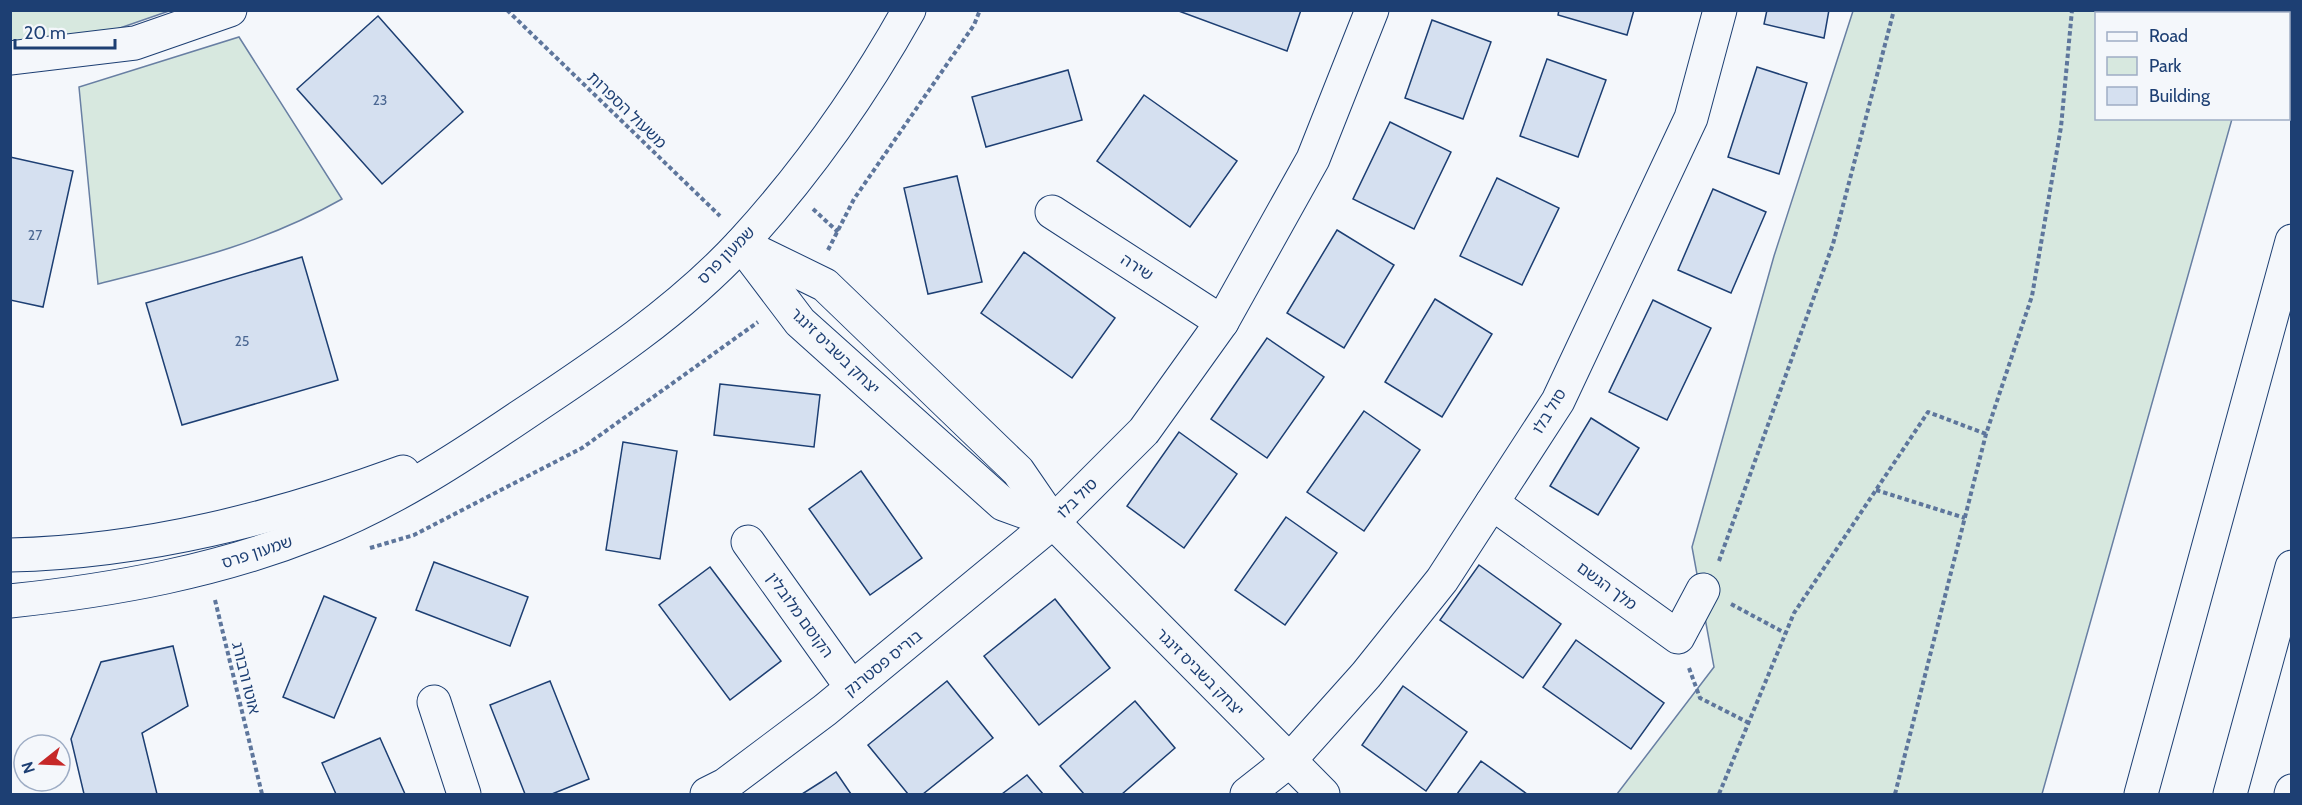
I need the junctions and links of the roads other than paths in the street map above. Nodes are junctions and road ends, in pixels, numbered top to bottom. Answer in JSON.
{"nodes":[{"id":1,"x":230,"y":10,"type":"edge"},
{"id":2,"x":909,"y":10,"type":"edge"},
{"id":3,"x":1372,"y":10,"type":"edge"},
{"id":4,"x":1720,"y":10,"type":"edge"},
{"id":5,"x":10,"y":58,"type":"edge"},
{"id":6,"x":1052,"y":212,"type":"dead end"},
{"id":7,"x":2292,"y":241,"type":"edge"},
{"id":8,"x":741,"y":244,"type":"junction"},
{"id":9,"x":1222,"y":322,"type":"junction"},
{"id":10,"x":483,"y":442,"type":"junction"},
{"id":11,"x":1492,"y":503,"type":"junction"},
{"id":12,"x":1053,"y":522,"type":"junction"},
{"id":13,"x":748,"y":542,"type":"dead end"},
{"id":14,"x":10,"y":555,"type":"edge"},
{"id":15,"x":2292,"y":567,"type":"edge"},
{"id":16,"x":1703,"y":590,"type":"road end"},
{"id":17,"x":10,"y":601,"type":"edge"},
{"id":18,"x":852,"y":688,"type":"junction"},
{"id":19,"x":434,"y":702,"type":"dead end"},
{"id":20,"x":1289,"y":761,"type":"junction"},
{"id":21,"x":464,"y":795,"type":"edge"},
{"id":22,"x":706,"y":795,"type":"edge"},
{"id":23,"x":1247,"y":795,"type":"edge"},
{"id":24,"x":1323,"y":795,"type":"edge"},
{"id":25,"x":2140,"y":795,"type":"edge"},
{"id":26,"x":2230,"y":795,"type":"edge"}],
"edges":[{"from":1,"to":5,"type":"main road"},
{"from":2,"to":8,"type":"main road","name":"שמעון פרס"},
{"from":3,"to":9,"type":"main road","name":"סול בלו"},
{"from":4,"to":11,"type":"main road","name":"סול בלו"},
{"from":6,"to":9,"type":"main road","name":"שירה"},
{"from":7,"to":25,"type":"main road"},
{"from":8,"to":10,"type":"main road","name":"שמעון פרס"},
{"from":8,"to":12,"type":"main road","name":"יצחק בשביס זינגר"},
{"from":8,"to":12,"type":"main road","name":"יצחק בשביס זינגר"},
{"from":9,"to":12,"type":"main road","name":"סול בלו"},
{"from":10,"to":14,"type":"main road","name":"שמעון פרס"},
{"from":10,"to":17,"type":"main road","name":"שמעון פרס"},
{"from":11,"to":16,"type":"main road","name":"מלך הגשם"},
{"from":11,"to":20,"type":"main road","name":"סול בלו"},
{"from":12,"to":18,"type":"main road","name":"בוריס פסטרנק"},
{"from":12,"to":20,"type":"main road","name":"יצחק בשביס זינגר"},
{"from":13,"to":18,"type":"main road","name":"הקוסם מלובלין"},
{"from":15,"to":26,"type":"main road"},
{"from":18,"to":22,"type":"main road","name":"בוריס פסטרנק"},
{"from":19,"to":21,"type":"main road"},
{"from":20,"to":23,"type":"main road","name":"סול בלו"},
{"from":20,"to":24,"type":"main road","name":"יצחק בשביס זינגר"}]}
